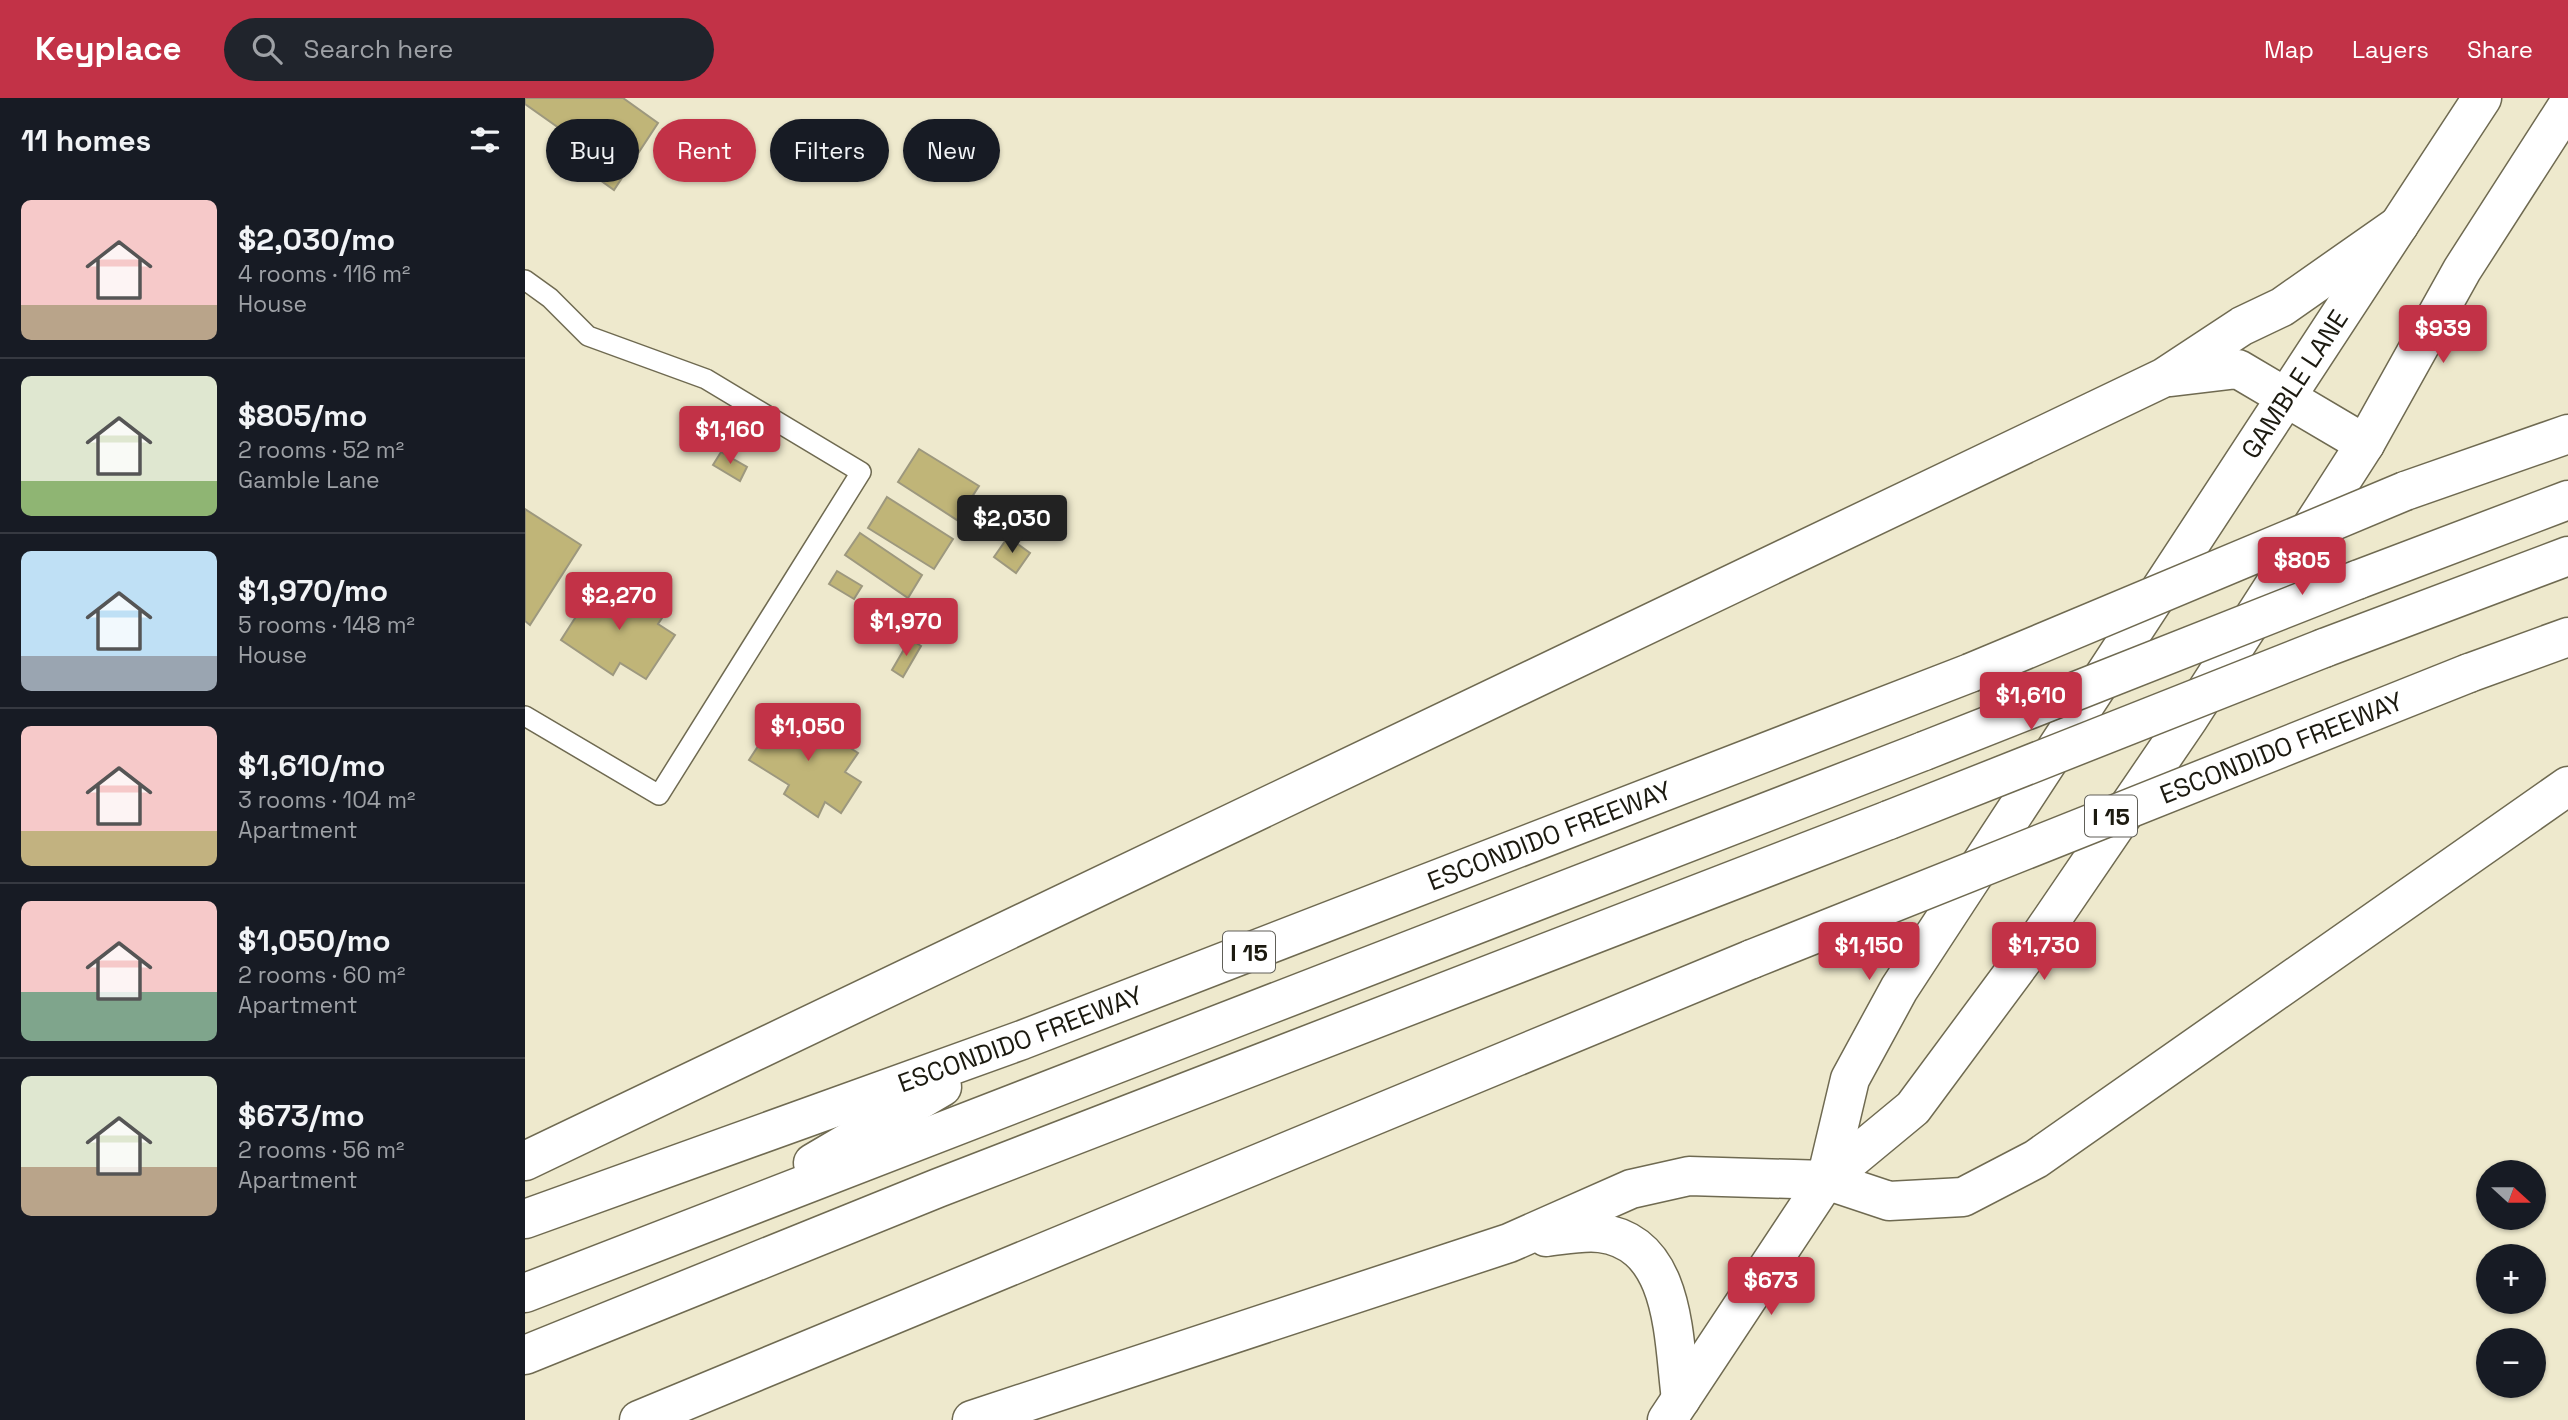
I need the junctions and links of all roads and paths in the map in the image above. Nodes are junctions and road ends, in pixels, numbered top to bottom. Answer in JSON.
{"nodes":[{"id":1,"x":2482,"y":98,"type":"edge"},
{"id":2,"x":2568,"y":105,"type":"edge"},
{"id":3,"x":2399,"y":225,"type":"junction"},
{"id":4,"x":525,"y":281,"type":"edge"},
{"id":5,"x":2163,"y":378,"type":"junction"},
{"id":6,"x":2285,"y":397,"type":"junction"},
{"id":7,"x":2568,"y":434,"type":"edge"},
{"id":8,"x":2365,"y":444,"type":"junction"},
{"id":9,"x":2568,"y":500,"type":"edge"},
{"id":10,"x":2568,"y":556,"type":"edge"},
{"id":11,"x":2568,"y":636,"type":"edge"},
{"id":12,"x":525,"y":716,"type":"edge"},
{"id":13,"x":2568,"y":786,"type":"edge"},
{"id":14,"x":1022,"y":1040,"type":"junction"},
{"id":15,"x":525,"y":1161,"type":"edge"},
{"id":16,"x":1826,"y":1180,"type":"junction"},
{"id":17,"x":525,"y":1219,"type":"edge"},
{"id":18,"x":716,"y":1220,"type":"junction"},
{"id":19,"x":1509,"y":1243,"type":"junction"},
{"id":20,"x":525,"y":1293,"type":"edge"},
{"id":21,"x":525,"y":1355,"type":"edge"},
{"id":22,"x":1674,"y":1409,"type":"edge"},
{"id":23,"x":639,"y":1420,"type":"edge"},
{"id":24,"x":972,"y":1420,"type":"edge"}],
"edges":[{"from":1,"to":3,"type":"main road","name":"GAMBLE LANE"},
{"from":2,"to":8,"type":"main road"},
{"from":3,"to":5,"type":"main road"},
{"from":3,"to":6,"type":"main road","name":"GAMBLE LANE"},
{"from":4,"to":12,"type":"lane"},
{"from":5,"to":6,"type":"main road"},
{"from":5,"to":15,"type":"main road"},
{"from":6,"to":8,"type":"main road"},
{"from":6,"to":16,"type":"main road","name":"GAMBLE LANE"},
{"from":7,"to":14,"type":"main road","name":"ESCONDIDO FREEWAY","number":"I 15","bridge":true},
{"from":8,"to":16,"type":"main road"},
{"from":9,"to":18,"type":"main road","bridge":true},
{"from":10,"to":21,"type":"main road","bridge":true},
{"from":11,"to":23,"type":"main road","name":"ESCONDIDO FREEWAY","number":"I 15","bridge":true},
{"from":13,"to":16,"type":"main road"},
{"from":14,"to":17,"type":"main road","name":"ESCONDIDO FREEWAY","number":"I 15"},
{"from":14,"to":18,"type":"main road"},
{"from":16,"to":19,"type":"main road"},
{"from":16,"to":22,"type":"main road"},
{"from":18,"to":20,"type":"main road"},
{"from":19,"to":22,"type":"main road"},
{"from":19,"to":24,"type":"main road"}]}
